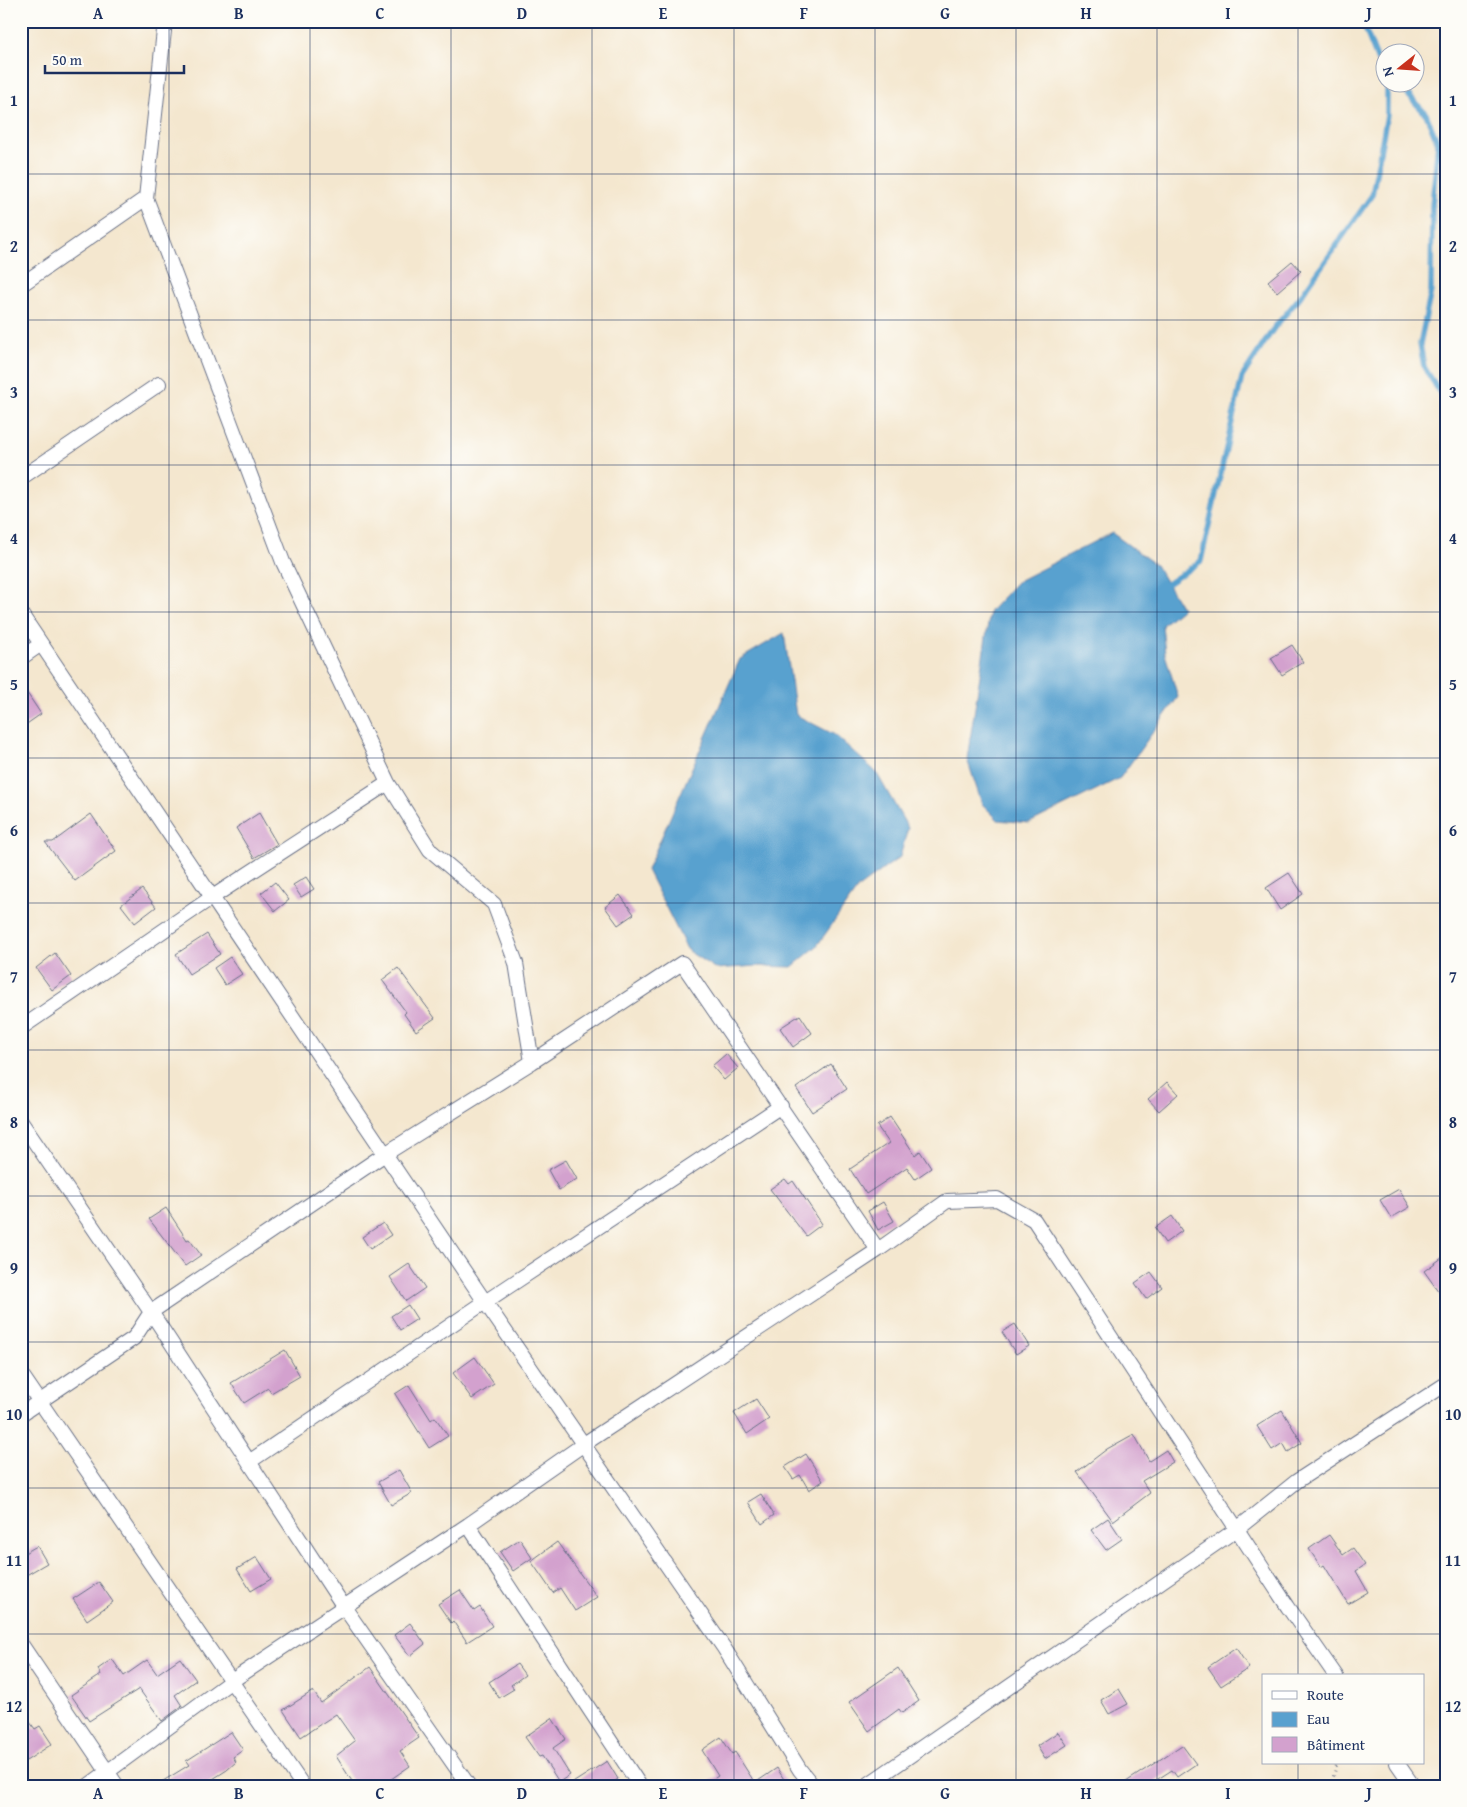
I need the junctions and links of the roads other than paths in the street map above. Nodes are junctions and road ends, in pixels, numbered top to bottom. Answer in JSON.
{"nodes":[{"id":1,"x":166,"y":21,"type":"edge"},
{"id":2,"x":146,"y":198,"type":"junction"},
{"id":3,"x":21,"y":285,"type":"edge"},
{"id":4,"x":159,"y":384,"type":"dead end"},
{"id":5,"x":21,"y":478,"type":"edge"},
{"id":6,"x":21,"y":614,"type":"edge"},
{"id":7,"x":41,"y":644,"type":"junction"},
{"id":8,"x":21,"y":658,"type":"edge"},
{"id":9,"x":388,"y":783,"type":"junction"},
{"id":10,"x":211,"y":898,"type":"junction"},
{"id":11,"x":21,"y":1028,"type":"edge"},
{"id":12,"x":532,"y":1062,"type":"junction"},
{"id":13,"x":781,"y":1106,"type":"junction"},
{"id":14,"x":21,"y":1122,"type":"edge"},
{"id":15,"x":385,"y":1154,"type":"junction"},
{"id":16,"x":878,"y":1250,"type":"junction"},
{"id":17,"x":485,"y":1302,"type":"junction"},
{"id":18,"x":150,"y":1312,"type":"junction"},
{"id":19,"x":21,"y":1374,"type":"edge"},
{"id":20,"x":1446,"y":1384,"type":"edge"},
{"id":21,"x":40,"y":1401,"type":"junction"},
{"id":22,"x":21,"y":1414,"type":"edge"},
{"id":23,"x":584,"y":1444,"type":"junction"},
{"id":24,"x":249,"y":1462,"type":"junction"},
{"id":25,"x":468,"y":1525,"type":"junction"},
{"id":26,"x":1237,"y":1530,"type":"junction"},
{"id":27,"x":344,"y":1607,"type":"junction"},
{"id":28,"x":21,"y":1644,"type":"edge"},
{"id":29,"x":1335,"y":1674,"type":"edge"},
{"id":30,"x":230,"y":1682,"type":"junction"},
{"id":31,"x":1398,"y":1764,"type":"edge"},
{"id":32,"x":106,"y":1770,"type":"junction"},
{"id":33,"x":88,"y":1786,"type":"edge"},
{"id":34,"x":117,"y":1786,"type":"edge"},
{"id":35,"x":303,"y":1786,"type":"edge"},
{"id":36,"x":468,"y":1786,"type":"edge"},
{"id":37,"x":640,"y":1786,"type":"edge"},
{"id":38,"x":813,"y":1786,"type":"edge"},
{"id":39,"x":866,"y":1786,"type":"edge"},
{"id":40,"x":1413,"y":1786,"type":"edge"}],
"edges":[{"from":1,"to":2,"type":"street"},
{"from":2,"to":3,"type":"street"},
{"from":2,"to":9,"type":"street"},
{"from":4,"to":5,"type":"street"},
{"from":6,"to":7,"type":"street"},
{"from":7,"to":8,"type":"street"},
{"from":7,"to":10,"type":"street"},
{"from":9,"to":10,"type":"street"},
{"from":9,"to":12,"type":"street"},
{"from":10,"to":11,"type":"street"},
{"from":10,"to":15,"type":"street"},
{"from":12,"to":13,"type":"street"},
{"from":12,"to":15,"type":"street"},
{"from":13,"to":16,"type":"street"},
{"from":13,"to":17,"type":"street"},
{"from":14,"to":18,"type":"street"},
{"from":15,"to":17,"type":"street"},
{"from":15,"to":18,"type":"street"},
{"from":16,"to":23,"type":"street"},
{"from":16,"to":26,"type":"street"},
{"from":17,"to":23,"type":"street"},
{"from":17,"to":24,"type":"street"},
{"from":18,"to":21,"type":"street"},
{"from":18,"to":24,"type":"street"},
{"from":19,"to":21,"type":"street"},
{"from":20,"to":26,"type":"street"},
{"from":21,"to":22,"type":"street"},
{"from":21,"to":30,"type":"street"},
{"from":23,"to":25,"type":"street"},
{"from":23,"to":38,"type":"street"},
{"from":24,"to":27,"type":"street"},
{"from":25,"to":27,"type":"street"},
{"from":25,"to":37,"type":"street"},
{"from":26,"to":29,"type":"street"},
{"from":26,"to":39,"type":"street"},
{"from":27,"to":30,"type":"street"},
{"from":27,"to":36,"type":"street"},
{"from":28,"to":32,"type":"street"},
{"from":30,"to":32,"type":"street"},
{"from":30,"to":35,"type":"street"},
{"from":31,"to":40,"type":"street"},
{"from":32,"to":33,"type":"street"},
{"from":32,"to":34,"type":"street"}]}
